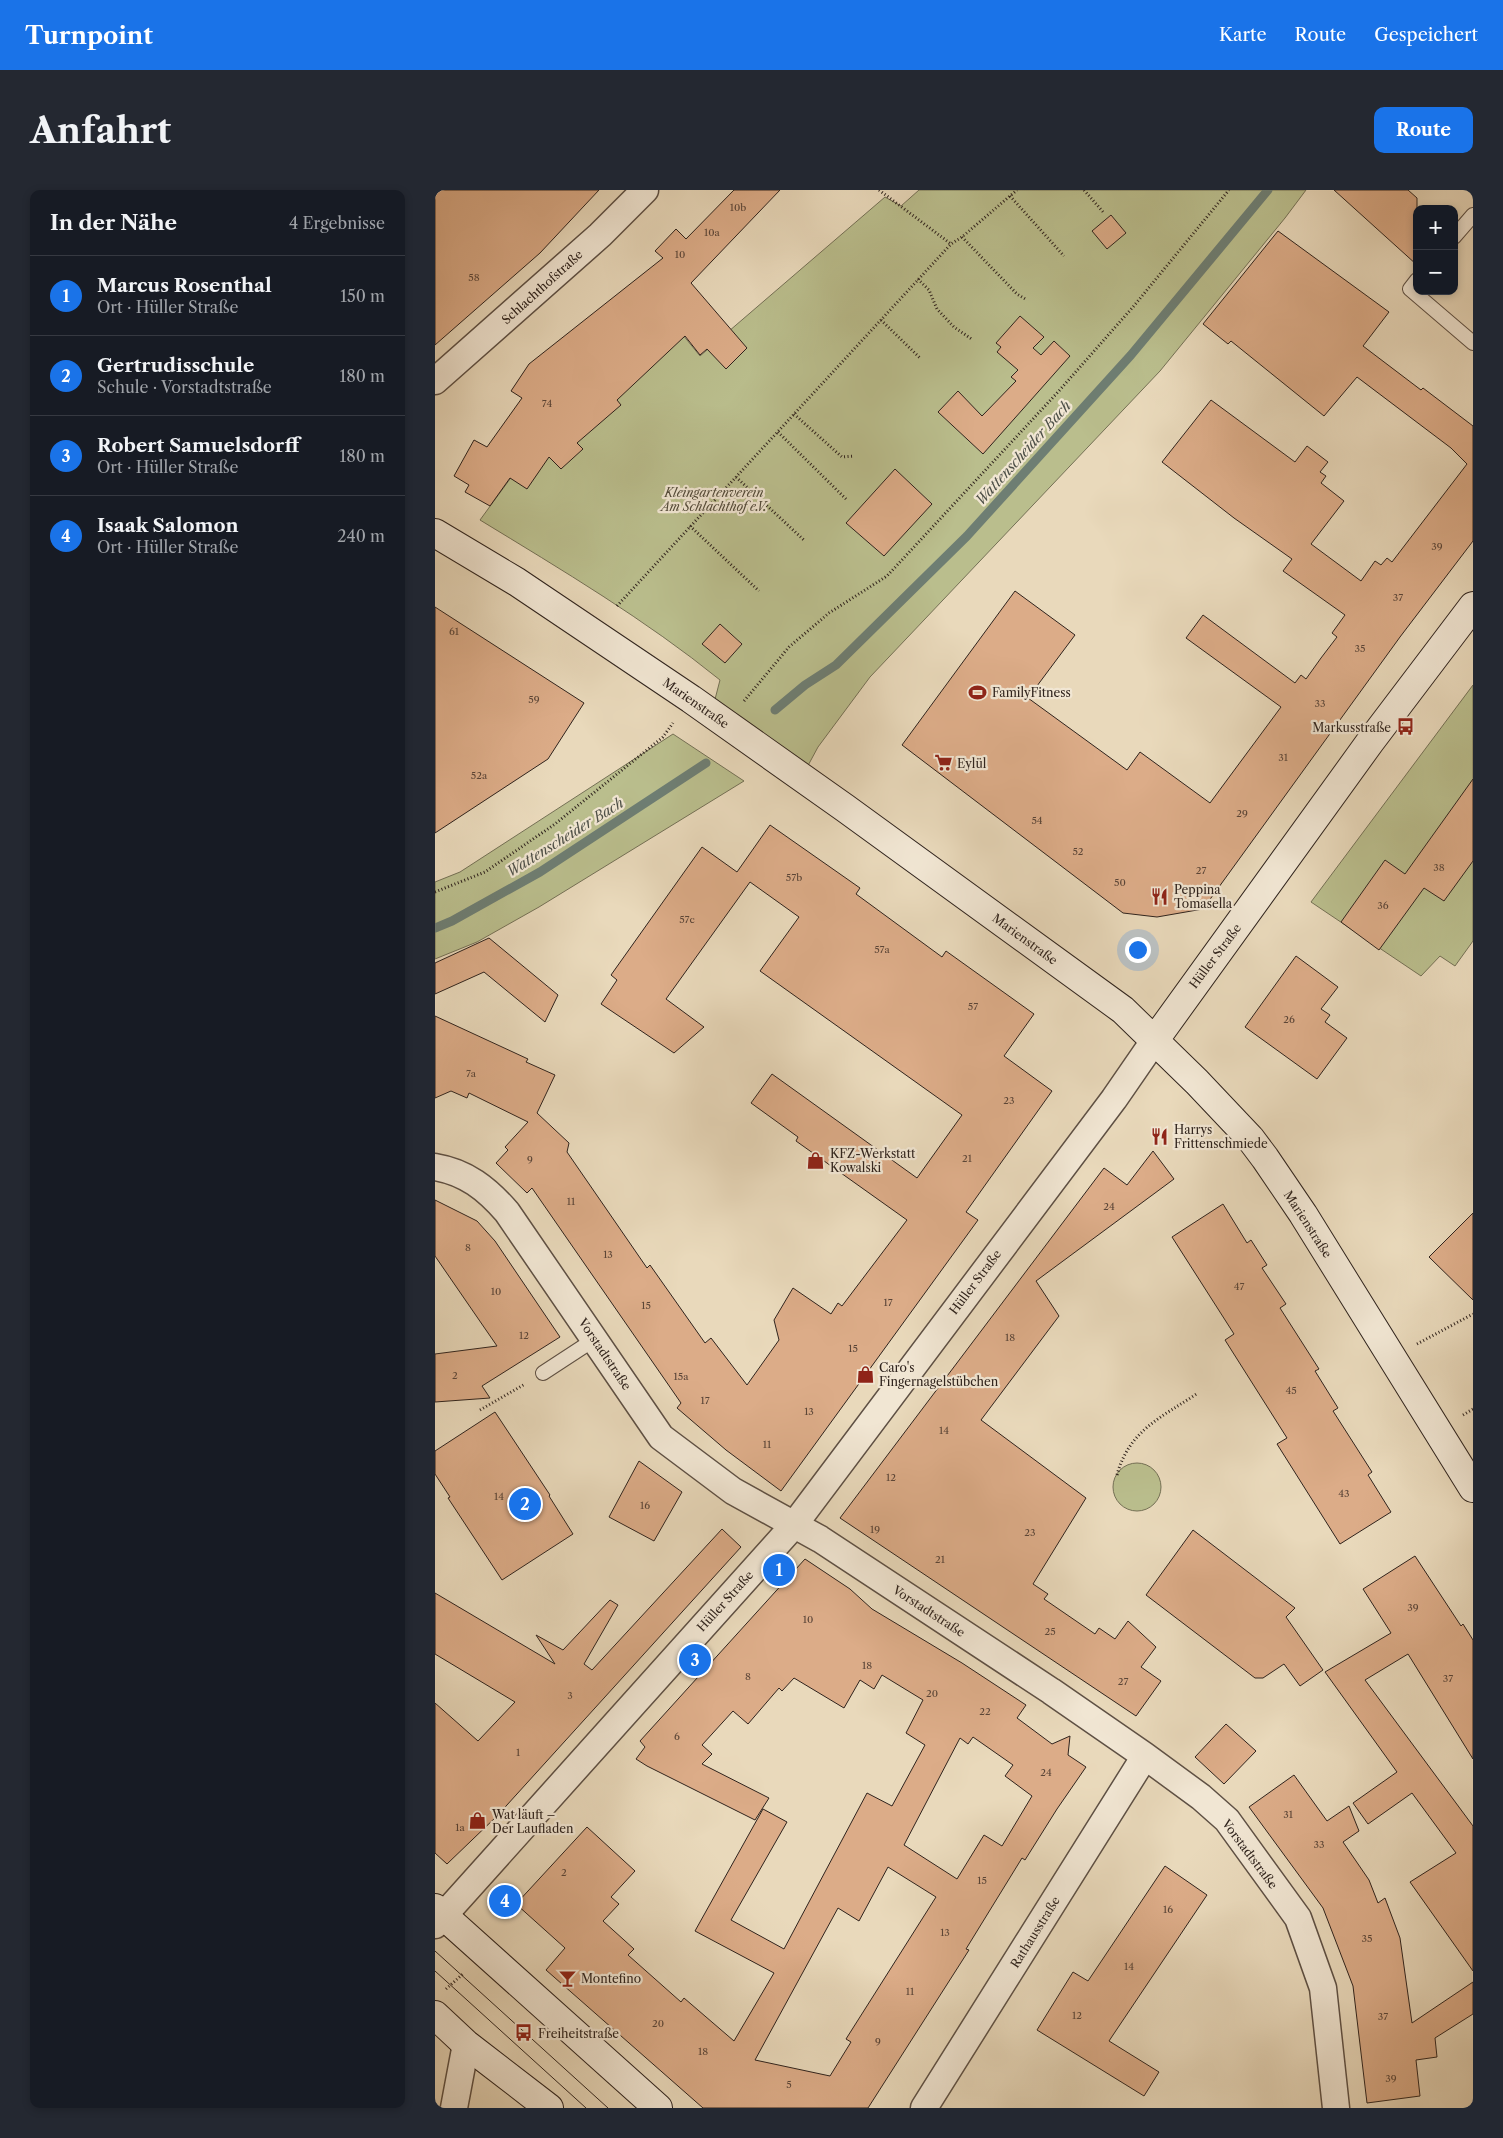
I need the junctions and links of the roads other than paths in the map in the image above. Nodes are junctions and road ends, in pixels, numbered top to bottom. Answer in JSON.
{"nodes":[{"id":1,"x":645,"y":190,"type":"edge"},
{"id":2,"x":1473,"y":215,"type":"edge"},
{"id":3,"x":1458,"y":232,"type":"edge"},
{"id":4,"x":1416,"y":295,"type":"edge"},
{"id":5,"x":1473,"y":343,"type":"edge"},
{"id":6,"x":435,"y":381,"type":"edge"},
{"id":7,"x":435,"y":533,"type":"edge"},
{"id":8,"x":1473,"y":606,"type":"edge"},
{"id":9,"x":1154,"y":1041,"type":"junction"},
{"id":10,"x":435,"y":1167,"type":"edge"},
{"id":11,"x":595,"y":1339,"type":"junction"},
{"id":12,"x":543,"y":1373,"type":"road end"},
{"id":13,"x":1473,"y":1488,"type":"edge"},
{"id":14,"x":794,"y":1525,"type":"junction"},
{"id":15,"x":1145,"y":1756,"type":"junction"},
{"id":16,"x":438,"y":1916,"type":"edge"},
{"id":17,"x":438,"y":2004,"type":"edge"},
{"id":18,"x":466,"y":2044,"type":"junction"},
{"id":19,"x":454,"y":2108,"type":"edge"},
{"id":20,"x":549,"y":2108,"type":"edge"},
{"id":21,"x":658,"y":2108,"type":"edge"},
{"id":22,"x":924,"y":2108,"type":"edge"},
{"id":23,"x":1337,"y":2108,"type":"edge"}],
"edges":[{"from":1,"to":6,"type":"street","name":"Schlachthofstraße"},
{"from":2,"to":3,"type":"lane"},
{"from":4,"to":5,"type":"lane"},
{"from":7,"to":9,"type":"main road","name":"Marienstraße"},
{"from":8,"to":9,"type":"main road","name":"Hüller Straße"},
{"from":9,"to":13,"type":"main road","name":"Marienstraße"},
{"from":9,"to":14,"type":"street","name":"Hüller Straße"},
{"from":10,"to":11,"type":"street","name":"Vorstadtstraße"},
{"from":11,"to":12,"type":"lane"},
{"from":11,"to":14,"type":"street","name":"Vorstadtstraße"},
{"from":14,"to":15,"type":"street","name":"Vorstadtstraße"},
{"from":14,"to":16,"type":"street","name":"Hüller Straße"},
{"from":15,"to":22,"type":"street","name":"Rathausstraße"},
{"from":15,"to":23,"type":"street","name":"Vorstadtstraße"},
{"from":16,"to":21,"type":"main road"},
{"from":17,"to":18,"type":"main road"},
{"from":18,"to":19,"type":"street"},
{"from":18,"to":20,"type":"main road"}]}
